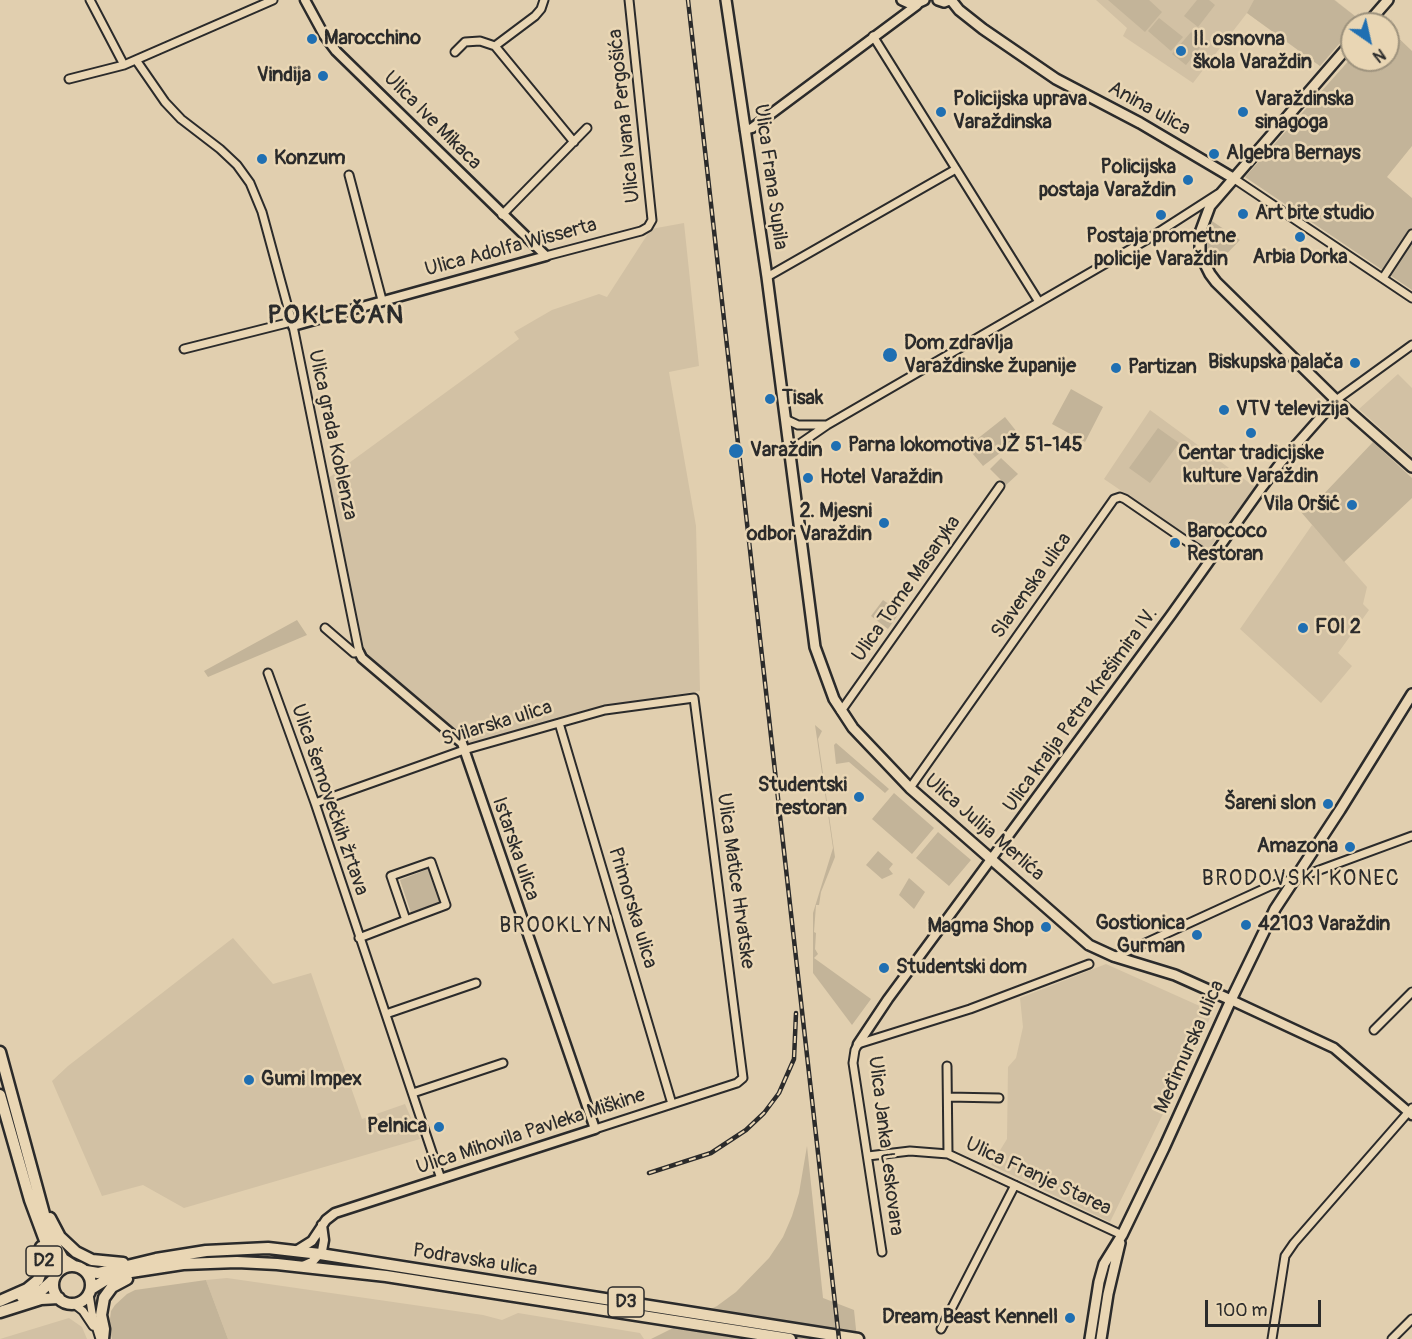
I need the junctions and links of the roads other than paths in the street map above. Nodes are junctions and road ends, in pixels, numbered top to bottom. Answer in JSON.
{"nodes":[{"id":1,"x":90,"y":0,"type":"edge"},
{"id":2,"x":273,"y":0,"type":"edge"},
{"id":3,"x":305,"y":0,"type":"edge"},
{"id":4,"x":544,"y":0,"type":"edge"},
{"id":5,"x":629,"y":0,"type":"edge"},
{"id":6,"x":726,"y":0,"type":"edge"},
{"id":7,"x":903,"y":0,"type":"edge"},
{"id":8,"x":945,"y":0,"type":"edge"},
{"id":9,"x":1388,"y":0,"type":"edge"},
{"id":10,"x":920,"y":2,"type":"edge"},
{"id":11,"x":1378,"y":12,"type":"edge"},
{"id":12,"x":900,"y":17,"type":"junction"},
{"id":13,"x":873,"y":36,"type":"junction"},
{"id":14,"x":495,"y":46,"type":"junction"},
{"id":15,"x":455,"y":52,"type":"dead end"},
{"id":16,"x":1340,"y":56,"type":"edge"},
{"id":17,"x":136,"y":60,"type":"junction"},
{"id":18,"x":124,"y":65,"type":"junction"},
{"id":19,"x":69,"y":79,"type":"dead end"},
{"id":20,"x":587,"y":128,"type":"dead end"},
{"id":21,"x":745,"y":130,"type":"junction"},
{"id":22,"x":574,"y":142,"type":"junction"},
{"id":23,"x":956,"y":169,"type":"junction"},
{"id":24,"x":349,"y":175,"type":"dead end"},
{"id":25,"x":1233,"y":178,"type":"junction"},
{"id":26,"x":1221,"y":191,"type":"junction"},
{"id":27,"x":502,"y":215,"type":"junction"},
{"id":28,"x":648,"y":227,"type":"joint"},
{"id":29,"x":1412,"y":234,"type":"edge"},
{"id":30,"x":546,"y":256,"type":"junction"},
{"id":31,"x":767,"y":277,"type":"junction"},
{"id":32,"x":1383,"y":278,"type":"junction"},
{"id":33,"x":1412,"y":298,"type":"edge"},
{"id":34,"x":382,"y":300,"type":"junction"},
{"id":35,"x":1039,"y":302,"type":"junction"},
{"id":36,"x":292,"y":324,"type":"junction"},
{"id":37,"x":1412,"y":345,"type":"edge"},
{"id":38,"x":184,"y":349,"type":"dead end"},
{"id":39,"x":1336,"y":400,"type":"junction"},
{"id":40,"x":785,"y":419,"type":"junction"},
{"id":41,"x":827,"y":425,"type":"junction"},
{"id":42,"x":790,"y":453,"type":"junction"},
{"id":43,"x":1412,"y":467,"type":"edge"},
{"id":44,"x":1000,"y":486,"type":"dead end"},
{"id":45,"x":1211,"y":558,"type":"junction"},
{"id":46,"x":325,"y":628,"type":"dead end"},
{"id":47,"x":359,"y":652,"type":"junction"},
{"id":48,"x":268,"y":673,"type":"dead end"},
{"id":49,"x":1412,"y":694,"type":"edge"},
{"id":50,"x":694,"y":698,"type":"joint"},
{"id":51,"x":841,"y":711,"type":"junction"},
{"id":52,"x":559,"y":723,"type":"junction"},
{"id":53,"x":464,"y":750,"type":"junction"},
{"id":54,"x":910,"y":788,"type":"junction"},
{"id":55,"x":315,"y":803,"type":"junction"},
{"id":56,"x":1412,"y":836,"type":"edge"},
{"id":57,"x":992,"y":858,"type":"junction"},
{"id":58,"x":1295,"y":877,"type":"junction"},
{"id":59,"x":406,"y":920,"type":"junction"},
{"id":60,"x":359,"y":938,"type":"junction"},
{"id":61,"x":1115,"y":957,"type":"junction"},
{"id":62,"x":1089,"y":964,"type":"dead end"},
{"id":63,"x":476,"y":984,"type":"dead end"},
{"id":64,"x":1412,"y":992,"type":"edge"},
{"id":65,"x":1231,"y":1000,"type":"junction"},
{"id":66,"x":386,"y":1014,"type":"junction"},
{"id":67,"x":1374,"y":1030,"type":"dead end"},
{"id":68,"x":858,"y":1044,"type":"junction"},
{"id":69,"x":0,"y":1052,"type":"edge"},
{"id":70,"x":503,"y":1063,"type":"dead end"},
{"id":71,"x":948,"y":1066,"type":"dead end"},
{"id":72,"x":743,"y":1069,"type":"joint"},
{"id":73,"x":413,"y":1093,"type":"junction"},
{"id":74,"x":0,"y":1097,"type":"edge"},
{"id":75,"x":948,"y":1097,"type":"junction"},
{"id":76,"x":999,"y":1098,"type":"dead end"},
{"id":77,"x":672,"y":1104,"type":"junction"},
{"id":78,"x":1411,"y":1111,"type":"edge"},
{"id":79,"x":595,"y":1129,"type":"junction"},
{"id":80,"x":948,"y":1154,"type":"junction"},
{"id":81,"x":868,"y":1156,"type":"junction"},
{"id":82,"x":441,"y":1179,"type":"junction"},
{"id":83,"x":1015,"y":1185,"type":"junction"},
{"id":84,"x":37,"y":1186,"type":"junction"},
{"id":85,"x":30,"y":1200,"type":"junction"},
{"id":86,"x":322,"y":1225,"type":"junction"},
{"id":87,"x":1122,"y":1235,"type":"junction"},
{"id":88,"x":324,"y":1240,"type":"junction"},
{"id":89,"x":296,"y":1251,"type":"junction"},
{"id":90,"x":882,"y":1252,"type":"dead end"},
{"id":91,"x":320,"y":1254,"type":"junction"},
{"id":92,"x":339,"y":1258,"type":"junction"},
{"id":93,"x":157,"y":1263,"type":"junction"},
{"id":94,"x":74,"y":1266,"type":"junction"},
{"id":95,"x":303,"y":1266,"type":"junction"},
{"id":96,"x":86,"y":1271,"type":"junction"},
{"id":97,"x":56,"y":1276,"type":"junction"},
{"id":98,"x":90,"y":1291,"type":"junction"},
{"id":99,"x":59,"y":1298,"type":"junction"},
{"id":100,"x":0,"y":1303,"type":"edge"},
{"id":101,"x":73,"y":1304,"type":"junction"},
{"id":102,"x":0,"y":1312,"type":"edge"},
{"id":103,"x":1412,"y":1319,"type":"edge"},
{"id":104,"x":941,"y":1329,"type":"dead end"},
{"id":105,"x":100,"y":1336,"type":"edge"},
{"id":106,"x":790,"y":1339,"type":"edge"},
{"id":107,"x":858,"y":1339,"type":"edge"},
{"id":108,"x":1090,"y":1339,"type":"edge"},
{"id":109,"x":1101,"y":1339,"type":"edge"},
{"id":110,"x":1272,"y":1339,"type":"edge"},
{"id":111,"x":1392,"y":1339,"type":"edge"}],
"edges":[{"from":1,"to":18,"type":"street"},
{"from":2,"to":17,"type":"street"},
{"from":3,"to":27,"type":"street","name":"Ulica Ive Mikaca"},
{"from":4,"to":14,"type":"street"},
{"from":5,"to":28,"type":"street","name":"Ulica Ivana Pergošića"},
{"from":6,"to":21,"type":"main road","name":"Ulica Frana Supila"},
{"from":7,"to":10,"type":"main road"},
{"from":7,"to":12,"type":"street"},
{"from":8,"to":25,"type":"main road","name":"Anina ulica"},
{"from":9,"to":11,"type":"main road"},
{"from":10,"to":12,"type":"street"},
{"from":12,"to":13,"type":"street"},
{"from":13,"to":21,"type":"street"},
{"from":13,"to":23,"type":"street"},
{"from":14,"to":15,"type":"street"},
{"from":14,"to":22,"type":"street"},
{"from":16,"to":25,"type":"main road"},
{"from":17,"to":18,"type":"street"},
{"from":17,"to":36,"type":"street","name":"Ulica grada Koblenza"},
{"from":18,"to":19,"type":"street"},
{"from":20,"to":22,"type":"street"},
{"from":21,"to":31,"type":"main road","name":"Ulica Frana Supila"},
{"from":22,"to":27,"type":"street"},
{"from":23,"to":31,"type":"street"},
{"from":23,"to":35,"type":"street"},
{"from":24,"to":34,"type":"street"},
{"from":25,"to":26,"type":"main road"},
{"from":25,"to":32,"type":"street"},
{"from":26,"to":35,"type":"street"},
{"from":26,"to":39,"type":"main road"},
{"from":27,"to":30,"type":"street","name":"Ulica Ive Mikaca"},
{"from":28,"to":30,"type":"street","name":"Ulica Adolfa Wisserta"},
{"from":29,"to":32,"type":"street"},
{"from":30,"to":34,"type":"street","name":"Ulica Adolfa Wisserta"},
{"from":31,"to":40,"type":"main road","name":"Ulica Frana Supila"},
{"from":32,"to":33,"type":"street"},
{"from":34,"to":36,"type":"street","name":"Ulica Adolfa Wisserta"},
{"from":35,"to":41,"type":"street"},
{"from":36,"to":38,"type":"street","name":"Ulica Adolfa Wisserta"},
{"from":36,"to":47,"type":"street","name":"Ulica grada Koblenza"},
{"from":37,"to":39,"type":"street"},
{"from":39,"to":43,"type":"main road"},
{"from":39,"to":45,"type":"street","name":"Ulica kralja Petra Krešimira IV."},
{"from":40,"to":41,"type":"street"},
{"from":40,"to":42,"type":"main road","name":"Ulica Frana Supila"},
{"from":41,"to":42,"type":"street"},
{"from":42,"to":51,"type":"main road","name":"Ulica Julija Merlića"},
{"from":44,"to":51,"type":"street","name":"Ulica Tome Masaryka"},
{"from":45,"to":54,"type":"street","name":"Slavenska ulica"},
{"from":45,"to":57,"type":"street","name":"Ulica kralja Petra Krešimira IV."},
{"from":46,"to":47,"type":"street"},
{"from":47,"to":53,"type":"street","name":"Istarska ulica"},
{"from":48,"to":55,"type":"street","name":"Ulica šemovečkih žrtava"},
{"from":49,"to":58,"type":"main road","name":"Međimurska ulica"},
{"from":50,"to":52,"type":"street","name":"Svilarska ulica"},
{"from":50,"to":72,"type":"street","name":"Ulica Matice Hrvatske"},
{"from":51,"to":54,"type":"main road","name":"Ulica Julija Merlića"},
{"from":52,"to":53,"type":"street","name":"Svilarska ulica"},
{"from":52,"to":77,"type":"street","name":"Primorska ulica"},
{"from":53,"to":55,"type":"street","name":"Svilarska ulica"},
{"from":53,"to":79,"type":"street","name":"Istarska ulica"},
{"from":54,"to":57,"type":"main road","name":"Ulica Julija Merlića"},
{"from":55,"to":60,"type":"street","name":"Ulica šemovečkih žrtava"},
{"from":56,"to":58,"type":"street"},
{"from":57,"to":61,"type":"main road","name":"Ulica Julija Merlića"},
{"from":57,"to":68,"type":"street","name":"Ulica kralja Petra Krešimira IV."},
{"from":58,"to":61,"type":"street"},
{"from":58,"to":65,"type":"main road","name":"Međimurska ulica"},
{"from":59,"to":59,"type":"street","name":"Ulica šemovečkih žrtava"},
{"from":59,"to":60,"type":"street","name":"Ulica šemovečkih žrtava"},
{"from":60,"to":66,"type":"street","name":"Ulica šemovečkih žrtava"},
{"from":61,"to":65,"type":"main road","name":"Ulica Julija Merlića"},
{"from":62,"to":68,"type":"street"},
{"from":63,"to":66,"type":"street"},
{"from":64,"to":67,"type":"street"},
{"from":65,"to":78,"type":"street"},
{"from":65,"to":87,"type":"main road","name":"Međimurska ulica"},
{"from":66,"to":73,"type":"street","name":"Ulica šemovečkih žrtava"},
{"from":68,"to":81,"type":"street","name":"Ulica Janka Leskovara"},
{"from":69,"to":84,"type":"main road","number":"D2"},
{"from":70,"to":73,"type":"street"},
{"from":71,"to":75,"type":"street"},
{"from":72,"to":77,"type":"street","name":"Ulica Mihovila Pavleka Miškine"},
{"from":73,"to":82,"type":"street","name":"Ulica šemovečkih žrtava"},
{"from":74,"to":85,"type":"main road","number":"D2"},
{"from":75,"to":76,"type":"street"},
{"from":75,"to":80,"type":"street"},
{"from":77,"to":79,"type":"street","name":"Ulica Mihovila Pavleka Miškine"},
{"from":78,"to":110,"type":"street"},
{"from":79,"to":82,"type":"street","name":"Ulica Mihovila Pavleka Miškine"},
{"from":80,"to":81,"type":"street","name":"Ulica Franje Starea"},
{"from":80,"to":83,"type":"street","name":"Ulica Franje Starea"},
{"from":81,"to":90,"type":"street","name":"Ulica Janka Leskovara"},
{"from":82,"to":86,"type":"street","name":"Ulica Mihovila Pavleka Miškine"},
{"from":83,"to":87,"type":"street","name":"Ulica Franje Starea"},
{"from":83,"to":104,"type":"street"},
{"from":84,"to":93,"type":"main road"},
{"from":84,"to":94,"type":"main road","number":"D2"},
{"from":85,"to":97,"type":"main road","number":"D2"},
{"from":85,"to":100,"type":"main road","number":"D2"},
{"from":86,"to":88,"type":"street"},
{"from":86,"to":89,"type":"street","name":"Ulica Mihovila Pavleka Miškine"},
{"from":87,"to":108,"type":"main road","name":"Međimurska ulica"},
{"from":87,"to":109,"type":"main road","name":"Međimurska ulica"},
{"from":88,"to":91,"type":"street"},
{"from":88,"to":92,"type":"street"},
{"from":89,"to":91,"type":"main road","name":"Podravska ulica","number":"D3"},
{"from":89,"to":93,"type":"main road","name":"Podravska ulica","number":"D3"},
{"from":91,"to":92,"type":"main road","name":"Podravska ulica","number":"D3"},
{"from":91,"to":95,"type":"street"},
{"from":92,"to":107,"type":"main road","name":"Podravska ulica","number":"D3"},
{"from":93,"to":95,"type":"main road","name":"Podravska ulica","number":"D3"},
{"from":93,"to":96,"type":"main road","name":"Podravska ulica","number":"D3"},
{"from":93,"to":98,"type":"main road","name":"Podravska ulica","number":"D3"},
{"from":93,"to":105,"type":"main road"},
{"from":94,"to":96,"type":"main road","number":"D2"},
{"from":94,"to":97,"type":"main road","number":"D2"},
{"from":95,"to":106,"type":"main road","name":"Podravska ulica","number":"D3"},
{"from":96,"to":98,"type":"main road","number":"D2"},
{"from":97,"to":99,"type":"main road","number":"D2"},
{"from":97,"to":100,"type":"main road","number":"D2"},
{"from":98,"to":101,"type":"main road"},
{"from":98,"to":105,"type":"street"},
{"from":99,"to":101,"type":"main road","number":"D2"},
{"from":99,"to":102,"type":"main road","number":"D2"},
{"from":101,"to":105,"type":"street"},
{"from":103,"to":111,"type":"street"}]}
